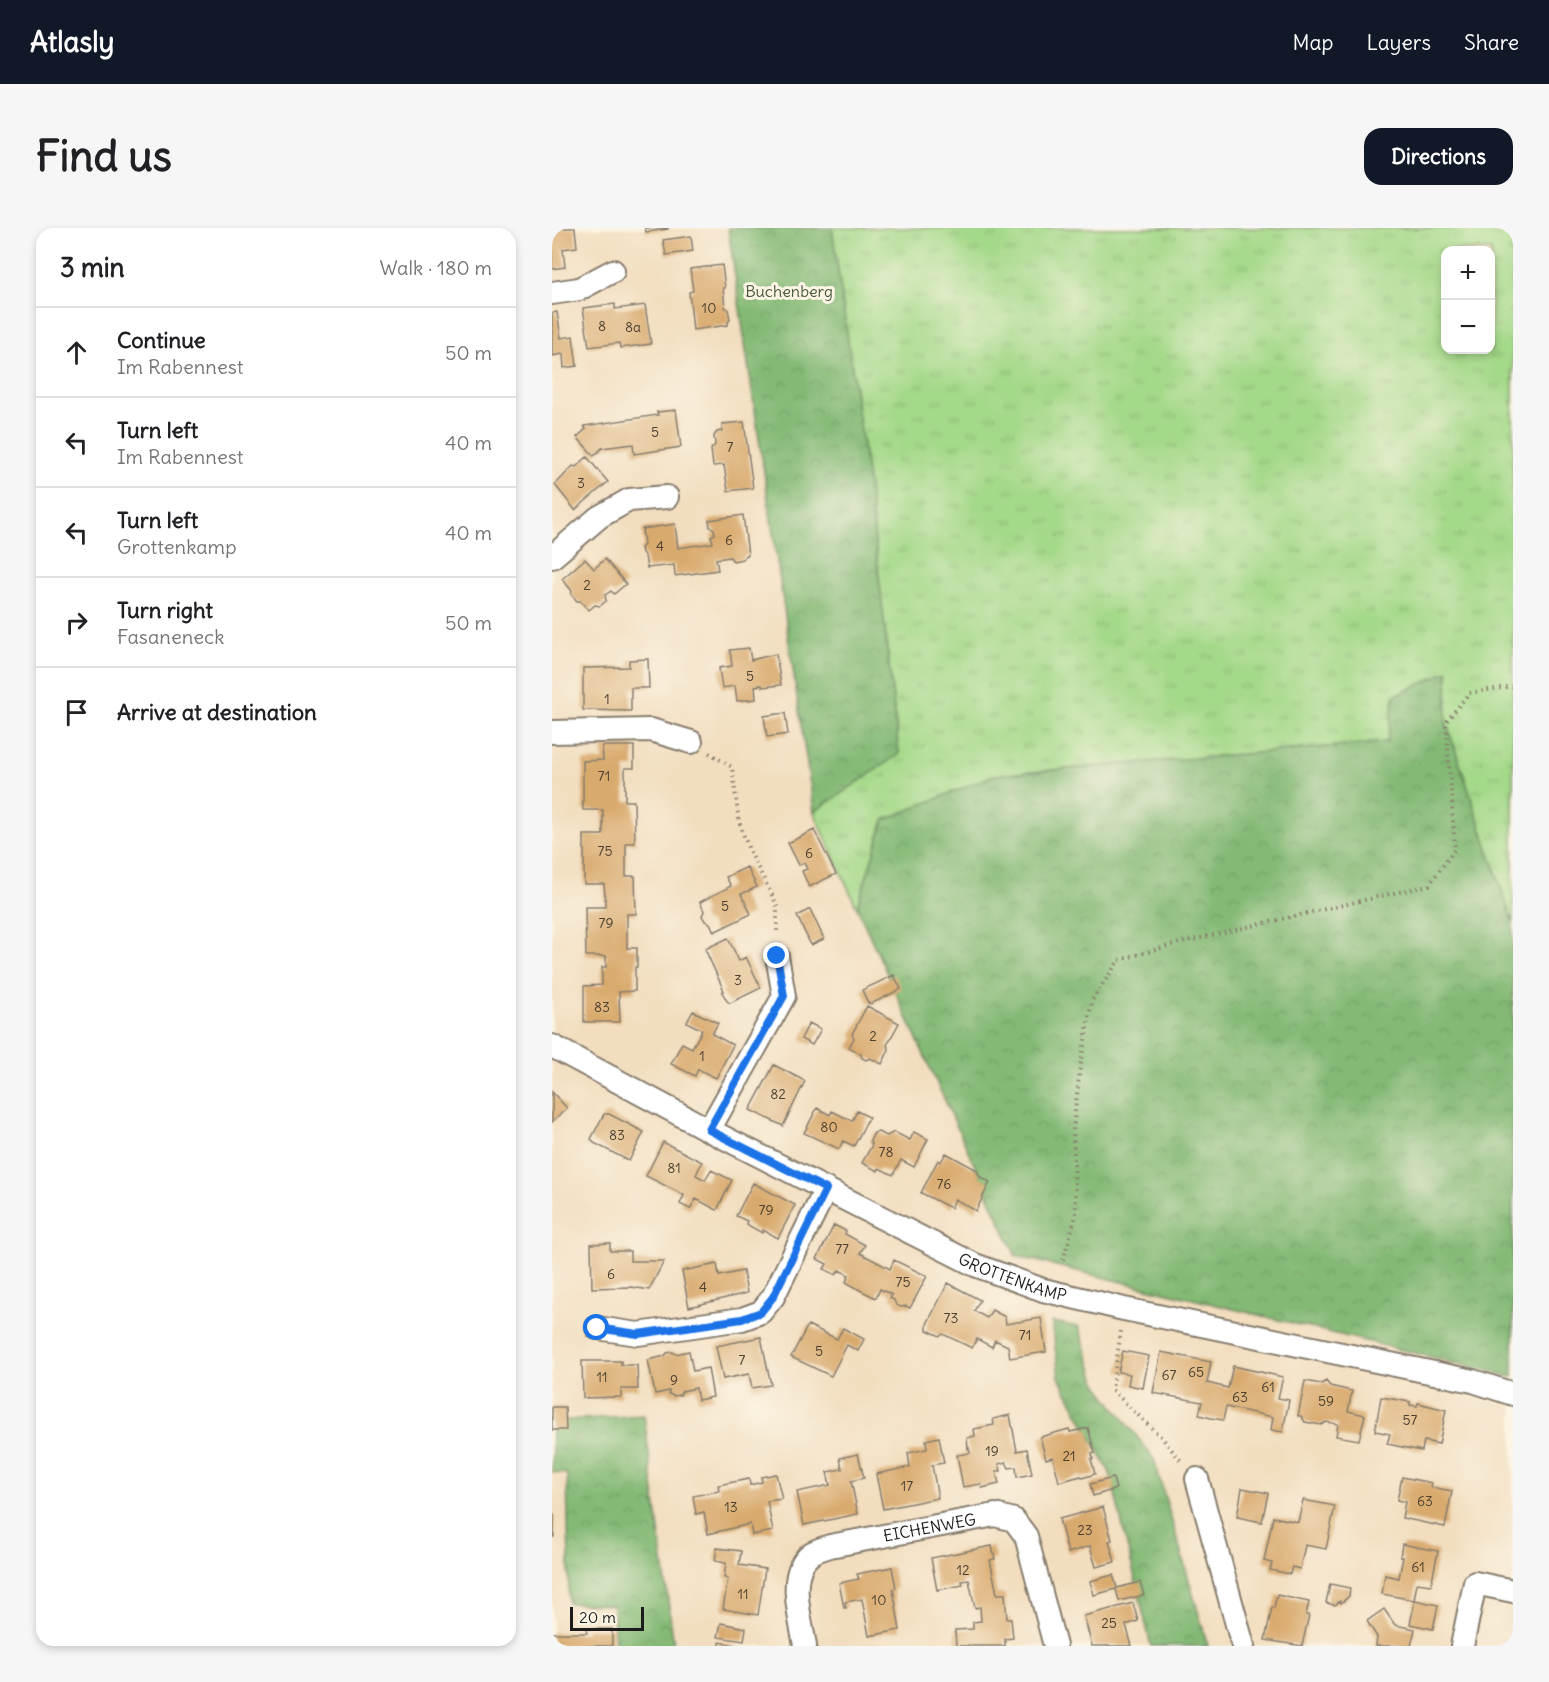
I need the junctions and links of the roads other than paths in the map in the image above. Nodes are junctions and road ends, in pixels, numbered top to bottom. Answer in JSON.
{"nodes":[{"id":1,"x":613,"y":271,"type":"dead end"},
{"id":2,"x":552,"y":293,"type":"edge"},
{"id":3,"x":667,"y":497,"type":"dead end"},
{"id":4,"x":552,"y":557,"type":"edge"},
{"id":5,"x":552,"y":732,"type":"edge"},
{"id":6,"x":691,"y":742,"type":"road end"},
{"id":7,"x":777,"y":956,"type":"road end"},
{"id":8,"x":552,"y":1046,"type":"edge"},
{"id":9,"x":709,"y":1130,"type":"junction"},
{"id":10,"x":826,"y":1189,"type":"junction"},
{"id":11,"x":597,"y":1328,"type":"dead end"},
{"id":12,"x":1513,"y":1394,"type":"edge"},
{"id":13,"x":1197,"y":1479,"type":"road end"},
{"id":14,"x":1513,"y":1591,"type":"edge"},
{"id":15,"x":805,"y":1646,"type":"edge"},
{"id":16,"x":1055,"y":1646,"type":"edge"},
{"id":17,"x":1243,"y":1646,"type":"edge"},
{"id":18,"x":1462,"y":1646,"type":"edge"}],
"edges":[{"from":1,"to":2,"type":"street"},
{"from":3,"to":4,"type":"street"},
{"from":5,"to":6,"type":"street"},
{"from":7,"to":9,"type":"street"},
{"from":8,"to":9,"type":"street","name":"GROTTENKAMP"},
{"from":9,"to":10,"type":"street","name":"GROTTENKAMP"},
{"from":10,"to":11,"type":"street"},
{"from":10,"to":12,"type":"street","name":"GROTTENKAMP"},
{"from":13,"to":17,"type":"street"},
{"from":14,"to":18,"type":"street"},
{"from":15,"to":16,"type":"street","name":"EICHENWEG"}]}
